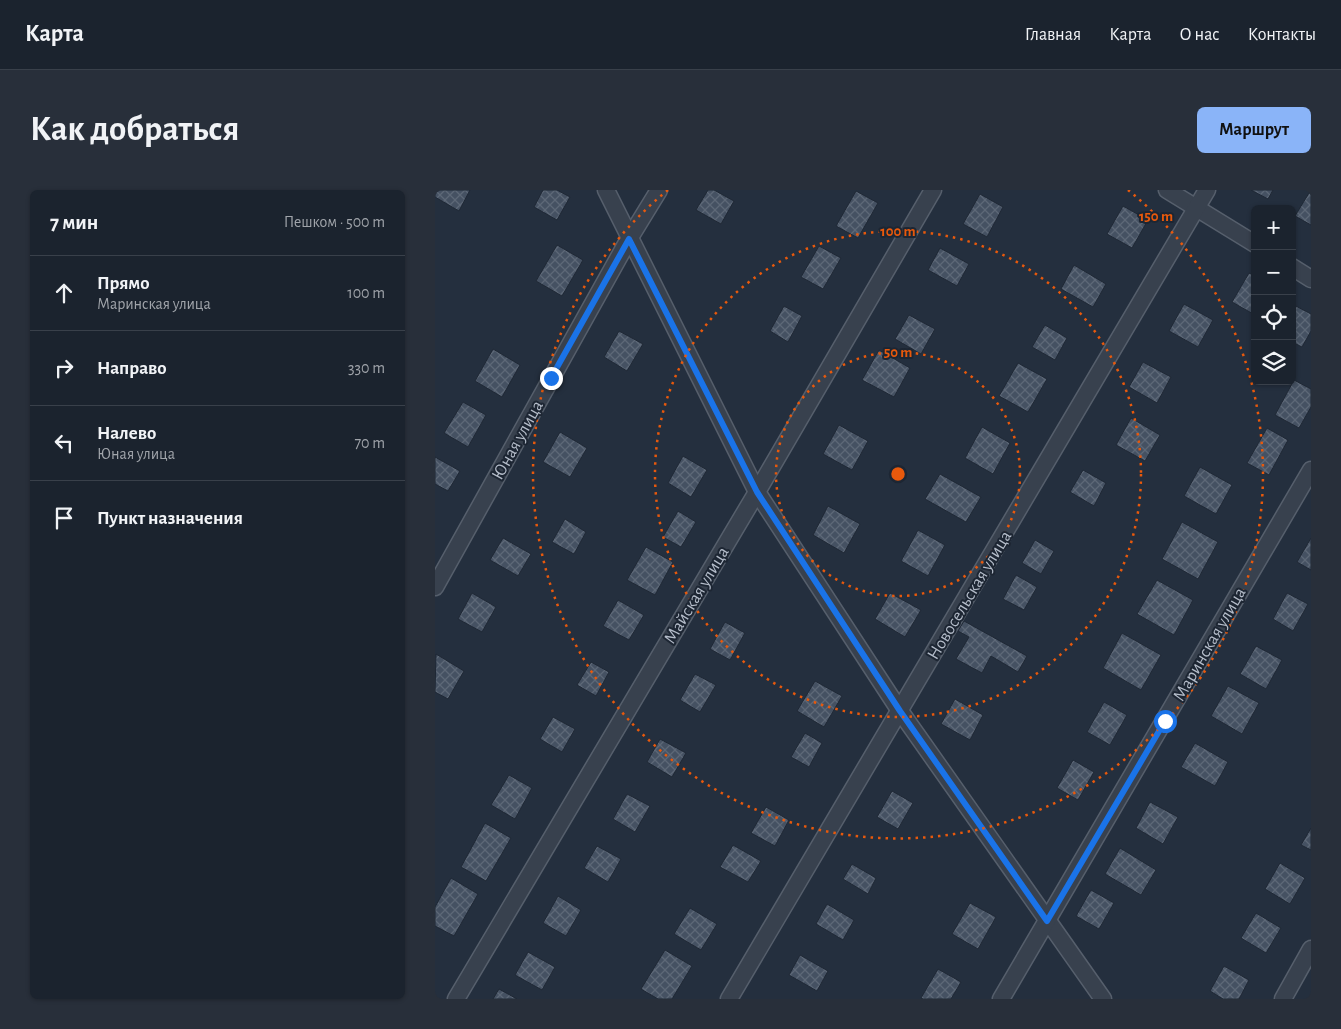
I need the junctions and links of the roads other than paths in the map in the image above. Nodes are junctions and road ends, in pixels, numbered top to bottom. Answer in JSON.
{"nodes":[{"id":1,"x":605,"y":190,"type":"edge"},
{"id":2,"x":659,"y":190,"type":"edge"},
{"id":3,"x":933,"y":190,"type":"edge"},
{"id":4,"x":1167,"y":190,"type":"edge"},
{"id":5,"x":1207,"y":190,"type":"edge"},
{"id":6,"x":1197,"y":208,"type":"junction"},
{"id":7,"x":629,"y":239,"type":"junction"},
{"id":8,"x":1251,"y":242,"type":"edge"},
{"id":9,"x":1296,"y":270,"type":"edge"},
{"id":10,"x":1311,"y":279,"type":"edge"},
{"id":11,"x":1311,"y":470,"type":"edge"},
{"id":12,"x":757,"y":492,"type":"junction"},
{"id":13,"x":435,"y":587,"type":"edge"},
{"id":14,"x":900,"y":711,"type":"junction"},
{"id":15,"x":1047,"y":921,"type":"junction"},
{"id":16,"x":1311,"y":949,"type":"edge"},
{"id":17,"x":456,"y":999,"type":"edge"},
{"id":18,"x":729,"y":999,"type":"edge"},
{"id":19,"x":1001,"y":999,"type":"edge"},
{"id":20,"x":1103,"y":999,"type":"edge"},
{"id":21,"x":1283,"y":999,"type":"edge"}],
"edges":[{"from":1,"to":7,"type":"street"},
{"from":2,"to":7,"type":"street","name":"Юная улица"},
{"from":3,"to":12,"type":"street","name":"Майская улица"},
{"from":4,"to":6,"type":"street"},
{"from":5,"to":6,"type":"street","name":"Новосельская улица"},
{"from":6,"to":8,"type":"street"},
{"from":6,"to":14,"type":"street","name":"Новосельская улица"},
{"from":7,"to":12,"type":"street"},
{"from":7,"to":13,"type":"street","name":"Юная улица"},
{"from":9,"to":10,"type":"street"},
{"from":11,"to":15,"type":"street","name":"Маринская улица"},
{"from":12,"to":14,"type":"street"},
{"from":12,"to":17,"type":"street","name":"Майская улица"},
{"from":14,"to":15,"type":"street"},
{"from":14,"to":18,"type":"street","name":"Новосельская улица"},
{"from":15,"to":19,"type":"street","name":"Маринская улица"},
{"from":15,"to":20,"type":"street"},
{"from":16,"to":21,"type":"street"}]}
